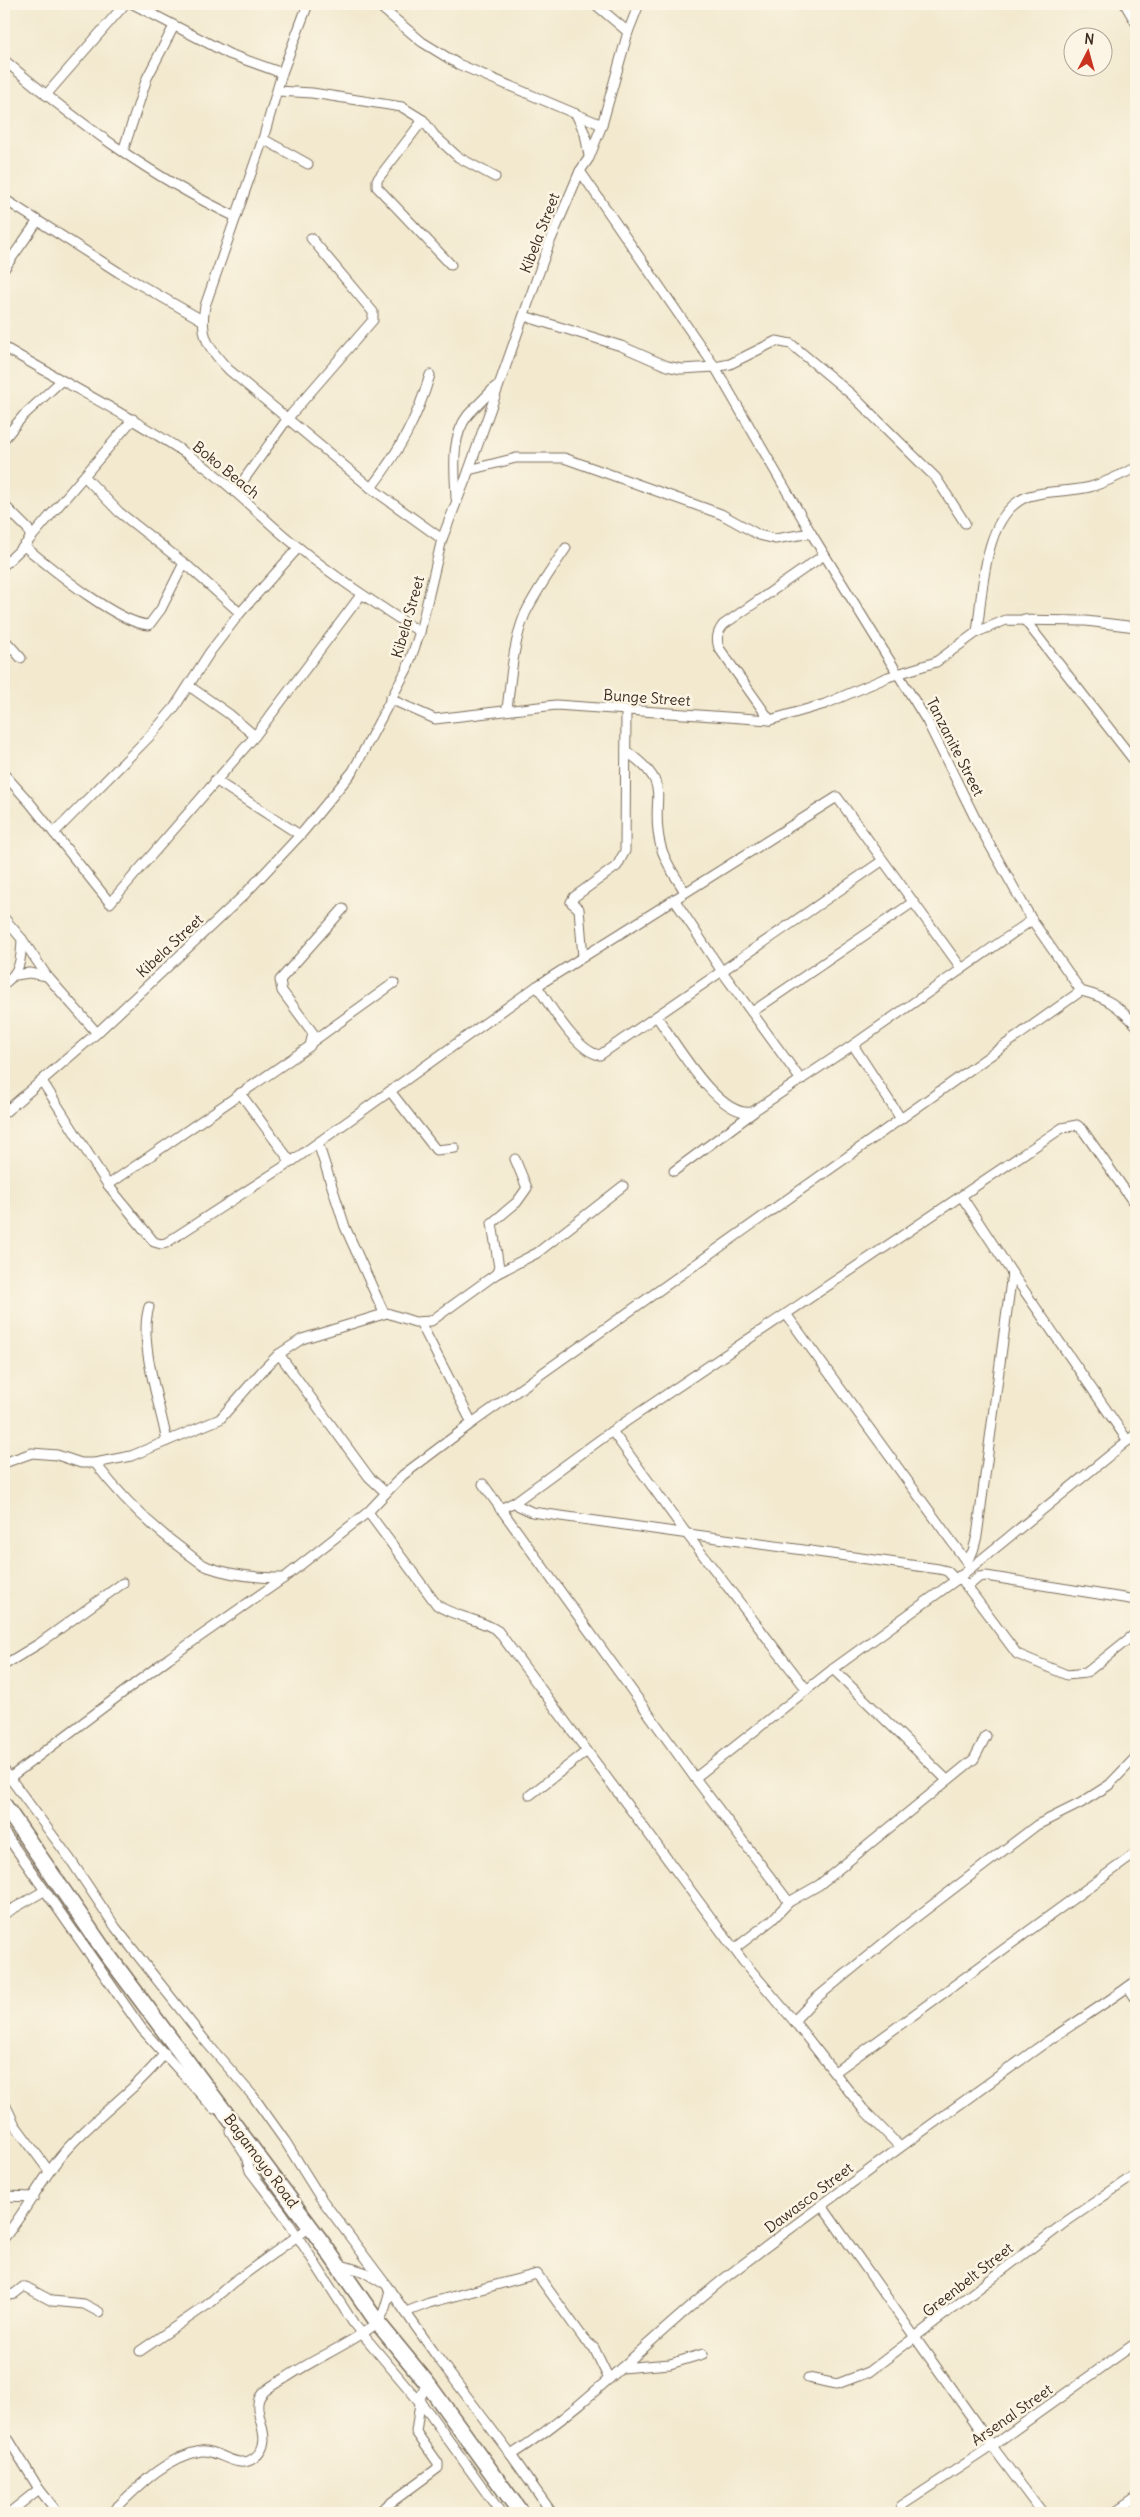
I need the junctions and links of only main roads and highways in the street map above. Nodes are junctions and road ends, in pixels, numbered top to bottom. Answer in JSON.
{"nodes":[{"id":1,"x":4,"y":1806,"type":"edge"},
{"id":2,"x":521,"y":2513,"type":"edge"}],
"edges":[{"from":1,"to":2,"type":"highway","name":"Bagamoyo Road"}]}
